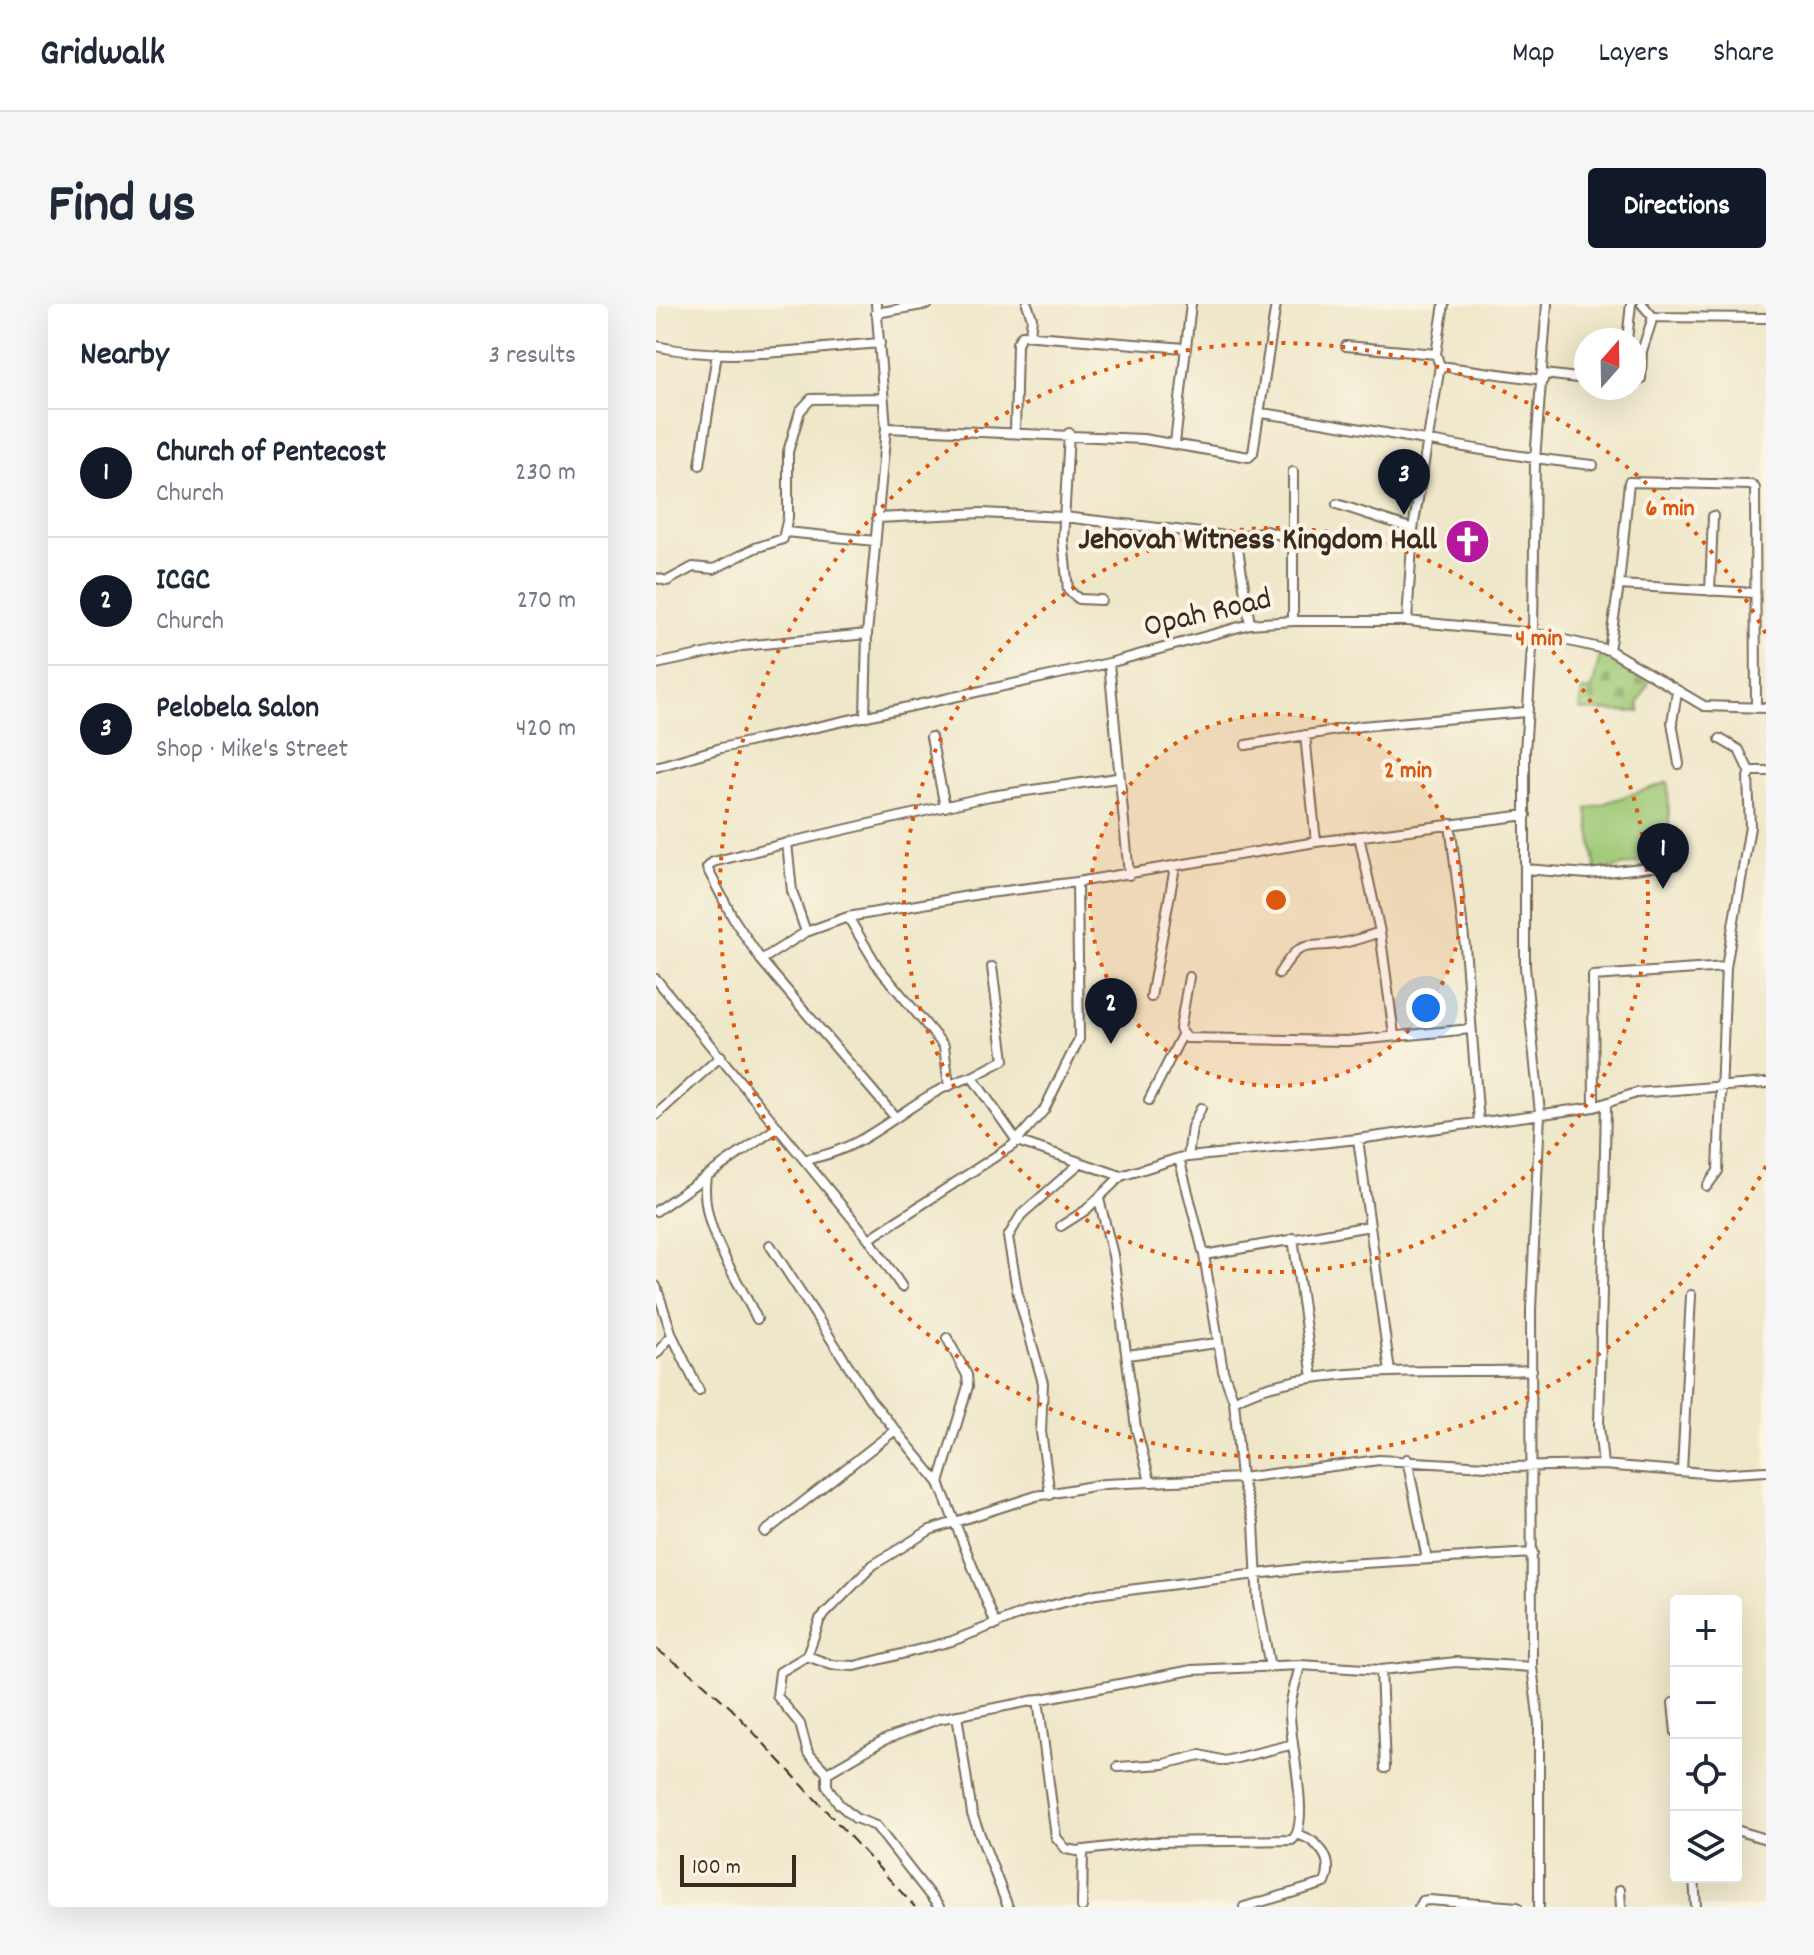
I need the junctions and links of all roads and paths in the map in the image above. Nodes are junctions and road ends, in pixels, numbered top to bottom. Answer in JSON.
{"nodes":[{"id":1,"x":928,"y":304,"type":"edge"},
{"id":2,"x":1027,"y":304,"type":"edge"},
{"id":3,"x":1191,"y":304,"type":"edge"},
{"id":4,"x":1276,"y":304,"type":"edge"},
{"id":5,"x":1444,"y":304,"type":"edge"},
{"id":6,"x":1547,"y":304,"type":"edge"},
{"id":7,"x":1631,"y":304,"type":"edge"},
{"id":8,"x":1642,"y":304,"type":"edge"},
{"id":9,"x":876,"y":308,"type":"edge"},
{"id":10,"x":1653,"y":317,"type":"junction"},
{"id":11,"x":1766,"y":318,"type":"edge"},
{"id":12,"x":1628,"y":328,"type":"edge"},
{"id":13,"x":1646,"y":333,"type":"edge"},
{"id":14,"x":1030,"y":335,"type":"junction"},
{"id":15,"x":880,"y":343,"type":"junction"},
{"id":16,"x":656,"y":346,"type":"edge"},
{"id":17,"x":1346,"y":346,"type":"dead end"},
{"id":18,"x":1185,"y":348,"type":"junction"},
{"id":19,"x":717,"y":353,"type":"junction"},
{"id":20,"x":1436,"y":354,"type":"junction"},
{"id":21,"x":1440,"y":366,"type":"junction"},
{"id":22,"x":1543,"y":377,"type":"junction"},
{"id":23,"x":1574,"y":378,"type":"edge"},
{"id":24,"x":883,"y":398,"type":"junction"},
{"id":25,"x":1261,"y":413,"type":"junction"},
{"id":26,"x":886,"y":428,"type":"junction"},
{"id":27,"x":1015,"y":433,"type":"junction"},
{"id":28,"x":1069,"y":433,"type":"junction"},
{"id":29,"x":1429,"y":440,"type":"junction"},
{"id":30,"x":1175,"y":443,"type":"junction"},
{"id":31,"x":1535,"y":460,"type":"junction"},
{"id":32,"x":700,"y":465,"type":"dead end"},
{"id":33,"x":1593,"y":465,"type":"dead end"},
{"id":34,"x":1293,"y":472,"type":"dead end"},
{"id":35,"x":1337,"y":504,"type":"dead end"},
{"id":36,"x":1713,"y":516,"type":"dead end"},
{"id":37,"x":1064,"y":517,"type":"junction"},
{"id":38,"x":877,"y":518,"type":"junction"},
{"id":39,"x":1413,"y":529,"type":"junction"},
{"id":40,"x":786,"y":532,"type":"junction"},
{"id":41,"x":1236,"y":537,"type":"junction"},
{"id":42,"x":1291,"y":538,"type":"junction"},
{"id":43,"x":875,"y":541,"type":"junction"},
{"id":44,"x":656,"y":578,"type":"edge"},
{"id":45,"x":1619,"y":585,"type":"junction"},
{"id":46,"x":1710,"y":591,"type":"junction"},
{"id":47,"x":1755,"y":593,"type":"junction"},
{"id":48,"x":1101,"y":600,"type":"dead end"},
{"id":49,"x":1293,"y":621,"type":"junction"},
{"id":50,"x":1407,"y":621,"type":"junction"},
{"id":51,"x":1250,"y":624,"type":"junction"},
{"id":52,"x":1533,"y":633,"type":"junction"},
{"id":53,"x":867,"y":634,"type":"junction"},
{"id":54,"x":1609,"y":650,"type":"junction"},
{"id":55,"x":1109,"y":663,"type":"junction"},
{"id":56,"x":656,"y":664,"type":"edge"},
{"id":57,"x":1677,"y":692,"type":"junction"},
{"id":58,"x":1756,"y":708,"type":"junction"},
{"id":59,"x":1766,"y":708,"type":"edge"},
{"id":60,"x":1526,"y":712,"type":"junction"},
{"id":61,"x":865,"y":717,"type":"junction"},
{"id":62,"x":1305,"y":735,"type":"junction"},
{"id":63,"x":931,"y":737,"type":"dead end"},
{"id":64,"x":1720,"y":739,"type":"dead end"},
{"id":65,"x":1246,"y":745,"type":"dead end"},
{"id":66,"x":1679,"y":764,"type":"dead end"},
{"id":67,"x":656,"y":767,"type":"edge"},
{"id":68,"x":1766,"y":771,"type":"edge"},
{"id":69,"x":1750,"y":773,"type":"junction"},
{"id":70,"x":1117,"y":778,"type":"junction"},
{"id":71,"x":945,"y":807,"type":"junction"},
{"id":72,"x":1526,"y":815,"type":"junction"},
{"id":73,"x":1450,"y":824,"type":"junction"},
{"id":74,"x":1359,"y":836,"type":"junction"},
{"id":75,"x":1316,"y":842,"type":"junction"},
{"id":76,"x":787,"y":843,"type":"junction"},
{"id":77,"x":1677,"y":864,"type":"dead end"},
{"id":78,"x":1175,"y":867,"type":"junction"},
{"id":79,"x":1525,"y":869,"type":"junction"},
{"id":80,"x":1129,"y":875,"type":"junction"},
{"id":81,"x":1077,"y":882,"type":"junction"},
{"id":82,"x":848,"y":917,"type":"junction"},
{"id":83,"x":806,"y":932,"type":"junction"},
{"id":84,"x":1380,"y":932,"type":"junction"},
{"id":85,"x":761,"y":960,"type":"junction"},
{"id":86,"x":992,"y":967,"type":"dead end"},
{"id":87,"x":1726,"y":967,"type":"junction"},
{"id":88,"x":1279,"y":974,"type":"dead end"},
{"id":89,"x":1189,"y":977,"type":"dead end"},
{"id":90,"x":656,"y":979,"type":"edge"},
{"id":91,"x":1151,"y":997,"type":"dead end"},
{"id":92,"x":1471,"y":1029,"type":"junction"},
{"id":93,"x":1182,"y":1035,"type":"junction"},
{"id":94,"x":1394,"y":1035,"type":"junction"},
{"id":95,"x":721,"y":1056,"type":"junction"},
{"id":96,"x":972,"y":1077,"type":"junction"},
{"id":97,"x":1766,"y":1083,"type":"edge"},
{"id":98,"x":1722,"y":1085,"type":"junction"},
{"id":99,"x":949,"y":1086,"type":"junction"},
{"id":100,"x":1149,"y":1100,"type":"dead end"},
{"id":101,"x":1606,"y":1105,"type":"junction"},
{"id":102,"x":1594,"y":1107,"type":"junction"},
{"id":103,"x":1201,"y":1108,"type":"dead end"},
{"id":104,"x":1540,"y":1113,"type":"junction"},
{"id":105,"x":656,"y":1115,"type":"edge"},
{"id":106,"x":896,"y":1118,"type":"junction"},
{"id":107,"x":1479,"y":1123,"type":"junction"},
{"id":108,"x":778,"y":1127,"type":"junction"},
{"id":109,"x":1358,"y":1139,"type":"junction"},
{"id":110,"x":1017,"y":1141,"type":"junction"},
{"id":111,"x":1184,"y":1158,"type":"junction"},
{"id":112,"x":808,"y":1159,"type":"junction"},
{"id":113,"x":1080,"y":1163,"type":"junction"},
{"id":114,"x":1121,"y":1176,"type":"junction"},
{"id":115,"x":706,"y":1177,"type":"junction"},
{"id":116,"x":1707,"y":1186,"type":"dead end"},
{"id":117,"x":1099,"y":1199,"type":"junction"},
{"id":118,"x":656,"y":1211,"type":"edge"},
{"id":119,"x":1061,"y":1226,"type":"dead end"},
{"id":120,"x":1370,"y":1226,"type":"junction"},
{"id":121,"x":1293,"y":1238,"type":"junction"},
{"id":122,"x":869,"y":1239,"type":"junction"},
{"id":123,"x":770,"y":1245,"type":"dead end"},
{"id":124,"x":1204,"y":1255,"type":"junction"},
{"id":125,"x":656,"y":1286,"type":"edge"},
{"id":126,"x":902,"y":1287,"type":"dead end"},
{"id":127,"x":1691,"y":1295,"type":"dead end"},
{"id":128,"x":757,"y":1319,"type":"dead end"},
{"id":129,"x":672,"y":1335,"type":"junction"},
{"id":130,"x":947,"y":1338,"type":"dead end"},
{"id":131,"x":1217,"y":1343,"type":"junction"},
{"id":132,"x":656,"y":1354,"type":"edge"},
{"id":133,"x":1127,"y":1355,"type":"junction"},
{"id":134,"x":1532,"y":1370,"type":"junction"},
{"id":135,"x":1390,"y":1372,"type":"junction"},
{"id":136,"x":1313,"y":1378,"type":"junction"},
{"id":137,"x":699,"y":1391,"type":"dead end"},
{"id":138,"x":1234,"y":1401,"type":"junction"},
{"id":139,"x":894,"y":1431,"type":"junction"},
{"id":140,"x":1407,"y":1459,"type":"junction"},
{"id":141,"x":1603,"y":1465,"type":"junction"},
{"id":142,"x":1531,"y":1467,"type":"junction"},
{"id":143,"x":1682,"y":1471,"type":"junction"},
{"id":144,"x":1766,"y":1471,"type":"edge"},
{"id":145,"x":1241,"y":1478,"type":"junction"},
{"id":146,"x":1150,"y":1481,"type":"junction"},
{"id":147,"x":939,"y":1483,"type":"junction"},
{"id":148,"x":1050,"y":1495,"type":"junction"},
{"id":149,"x":955,"y":1520,"type":"junction"},
{"id":150,"x":765,"y":1532,"type":"dead end"},
{"id":151,"x":1533,"y":1553,"type":"junction"},
{"id":152,"x":1427,"y":1559,"type":"junction"},
{"id":153,"x":1258,"y":1576,"type":"junction"},
{"id":154,"x":996,"y":1625,"type":"junction"},
{"id":155,"x":807,"y":1656,"type":"junction"},
{"id":156,"x":1300,"y":1665,"type":"junction"},
{"id":157,"x":1270,"y":1667,"type":"junction"},
{"id":158,"x":1532,"y":1667,"type":"junction"},
{"id":159,"x":1381,"y":1670,"type":"junction"},
{"id":160,"x":1038,"y":1699,"type":"junction"},
{"id":161,"x":957,"y":1715,"type":"junction"},
{"id":162,"x":1290,"y":1745,"type":"junction"},
{"id":163,"x":1118,"y":1767,"type":"dead end"},
{"id":164,"x":1385,"y":1768,"type":"dead end"},
{"id":165,"x":827,"y":1773,"type":"junction"},
{"id":166,"x":1742,"y":1832,"type":"edge"},
{"id":167,"x":1297,"y":1834,"type":"junction"},
{"id":168,"x":1766,"y":1839,"type":"edge"},
{"id":169,"x":1083,"y":1850,"type":"junction"},
{"id":170,"x":1694,"y":1883,"type":"edge"},
{"id":171,"x":1620,"y":1890,"type":"dead end"},
{"id":172,"x":1469,"y":1905,"type":"edge"},
{"id":173,"x":939,"y":1907,"type":"edge"},
{"id":174,"x":1008,"y":1907,"type":"edge"},
{"id":175,"x":1082,"y":1907,"type":"edge"},
{"id":176,"x":1244,"y":1907,"type":"edge"},
{"id":177,"x":1419,"y":1907,"type":"edge"},
{"id":178,"x":1517,"y":1907,"type":"edge"},
{"id":179,"x":1539,"y":1907,"type":"edge"},
{"id":180,"x":1621,"y":1907,"type":"edge"},
{"id":181,"x":1696,"y":1907,"type":"edge"}],
"edges":[{"from":1,"to":9,"type":"street"},
{"from":2,"to":14,"type":"street"},
{"from":3,"to":18,"type":"street"},
{"from":4,"to":25,"type":"street"},
{"from":5,"to":20,"type":"street"},
{"from":6,"to":22,"type":"street"},
{"from":7,"to":12,"type":"street"},
{"from":8,"to":10,"type":"street"},
{"from":9,"to":15,"type":"street"},
{"from":10,"to":11,"type":"street"},
{"from":10,"to":13,"type":"street"},
{"from":14,"to":18,"type":"street"},
{"from":14,"to":27,"type":"street"},
{"from":15,"to":19,"type":"street"},
{"from":15,"to":24,"type":"street"},
{"from":16,"to":19,"type":"street"},
{"from":17,"to":20,"type":"street"},
{"from":18,"to":30,"type":"street"},
{"from":19,"to":32,"type":"street"},
{"from":20,"to":21,"type":"street"},
{"from":21,"to":22,"type":"street"},
{"from":21,"to":29,"type":"street"},
{"from":22,"to":23,"type":"street"},
{"from":22,"to":31,"type":"street"},
{"from":24,"to":26,"type":"street"},
{"from":24,"to":40,"type":"street"},
{"from":25,"to":29,"type":"street"},
{"from":25,"to":30,"type":"street"},
{"from":26,"to":27,"type":"street"},
{"from":26,"to":38,"type":"street"},
{"from":27,"to":28,"type":"street"},
{"from":28,"to":30,"type":"street"},
{"from":28,"to":37,"type":"street"},
{"from":29,"to":31,"type":"street"},
{"from":29,"to":39,"type":"street"},
{"from":31,"to":33,"type":"street"},
{"from":31,"to":52,"type":"street"},
{"from":34,"to":42,"type":"street"},
{"from":35,"to":39,"type":"street"},
{"from":36,"to":46,"type":"street"},
{"from":37,"to":38,"type":"street"},
{"from":37,"to":41,"type":"street"},
{"from":37,"to":48,"type":"street"},
{"from":38,"to":43,"type":"street"},
{"from":39,"to":50,"type":"street"},
{"from":40,"to":43,"type":"street"},
{"from":40,"to":44,"type":"street"},
{"from":41,"to":42,"type":"street"},
{"from":41,"to":51,"type":"street"},
{"from":42,"to":49,"type":"street"},
{"from":43,"to":53,"type":"street"},
{"from":45,"to":46,"type":"street"},
{"from":45,"to":47,"type":"street"},
{"from":45,"to":54,"type":"street"},
{"from":46,"to":47,"type":"street"},
{"from":47,"to":58,"type":"street"},
{"from":49,"to":50,"type":"street","name":"Opah Road"},
{"from":49,"to":51,"type":"street","name":"Opah Road"},
{"from":50,"to":52,"type":"street","name":"Opah Road"},
{"from":51,"to":55,"type":"street","name":"Opah Road"},
{"from":52,"to":54,"type":"street","name":"Opah Road"},
{"from":52,"to":60,"type":"street"},
{"from":53,"to":56,"type":"street"},
{"from":53,"to":61,"type":"street"},
{"from":54,"to":57,"type":"street","name":"Opah Road"},
{"from":55,"to":61,"type":"street","name":"Opah Road"},
{"from":55,"to":70,"type":"street"},
{"from":57,"to":58,"type":"street","name":"Opah Road"},
{"from":57,"to":66,"type":"street"},
{"from":58,"to":59,"type":"street","name":"Opah Road"},
{"from":60,"to":62,"type":"street"},
{"from":60,"to":72,"type":"street"},
{"from":61,"to":67,"type":"street","name":"Opah Road"},
{"from":62,"to":65,"type":"street"},
{"from":62,"to":75,"type":"street"},
{"from":63,"to":71,"type":"street"},
{"from":64,"to":69,"type":"street"},
{"from":68,"to":69,"type":"street"},
{"from":69,"to":87,"type":"street"},
{"from":70,"to":71,"type":"street"},
{"from":70,"to":80,"type":"street"},
{"from":71,"to":76,"type":"street"},
{"from":72,"to":73,"type":"street"},
{"from":72,"to":79,"type":"street"},
{"from":73,"to":74,"type":"street"},
{"from":73,"to":92,"type":"street"},
{"from":74,"to":75,"type":"street"},
{"from":74,"to":84,"type":"street"},
{"from":75,"to":78,"type":"street"},
{"from":76,"to":83,"type":"street"},
{"from":76,"to":85,"type":"street"},
{"from":77,"to":79,"type":"street"},
{"from":78,"to":80,"type":"street"},
{"from":78,"to":91,"type":"street"},
{"from":79,"to":104,"type":"street"},
{"from":80,"to":81,"type":"street"},
{"from":81,"to":82,"type":"street"},
{"from":81,"to":110,"type":"street"},
{"from":82,"to":83,"type":"street"},
{"from":82,"to":99,"type":"street"},
{"from":83,"to":85,"type":"street"},
{"from":84,"to":88,"type":"street"},
{"from":84,"to":94,"type":"street"},
{"from":85,"to":106,"type":"street"},
{"from":86,"to":96,"type":"street"},
{"from":87,"to":98,"type":"street"},
{"from":87,"to":102,"type":"street"},
{"from":89,"to":93,"type":"street"},
{"from":90,"to":95,"type":"street"},
{"from":92,"to":94,"type":"street"},
{"from":92,"to":107,"type":"street"},
{"from":93,"to":94,"type":"street"},
{"from":93,"to":100,"type":"street"},
{"from":95,"to":105,"type":"street"},
{"from":95,"to":108,"type":"street"},
{"from":96,"to":99,"type":"street"},
{"from":96,"to":110,"type":"street"},
{"from":97,"to":98,"type":"street"},
{"from":98,"to":101,"type":"street"},
{"from":98,"to":116,"type":"street"},
{"from":99,"to":106,"type":"street"},
{"from":101,"to":102,"type":"street"},
{"from":101,"to":141,"type":"street"},
{"from":102,"to":104,"type":"street"},
{"from":103,"to":111,"type":"street"},
{"from":104,"to":107,"type":"street"},
{"from":104,"to":134,"type":"street"},
{"from":106,"to":112,"type":"street"},
{"from":107,"to":109,"type":"street"},
{"from":108,"to":112,"type":"street"},
{"from":108,"to":115,"type":"street"},
{"from":109,"to":111,"type":"street"},
{"from":109,"to":120,"type":"street"},
{"from":110,"to":113,"type":"street"},
{"from":110,"to":122,"type":"street"},
{"from":111,"to":114,"type":"street"},
{"from":111,"to":124,"type":"street"},
{"from":112,"to":122,"type":"street"},
{"from":113,"to":114,"type":"street"},
{"from":113,"to":148,"type":"street"},
{"from":114,"to":117,"type":"street"},
{"from":115,"to":118,"type":"street"},
{"from":115,"to":128,"type":"street"},
{"from":117,"to":119,"type":"street"},
{"from":117,"to":133,"type":"street"},
{"from":120,"to":121,"type":"street"},
{"from":120,"to":135,"type":"street"},
{"from":121,"to":124,"type":"street"},
{"from":121,"to":136,"type":"street"},
{"from":122,"to":126,"type":"street"},
{"from":123,"to":139,"type":"street"},
{"from":124,"to":131,"type":"street"},
{"from":125,"to":129,"type":"street"},
{"from":127,"to":143,"type":"street"},
{"from":129,"to":132,"type":"street"},
{"from":129,"to":137,"type":"street"},
{"from":130,"to":147,"type":"street"},
{"from":131,"to":133,"type":"street"},
{"from":131,"to":138,"type":"street"},
{"from":133,"to":146,"type":"street"},
{"from":134,"to":135,"type":"street"},
{"from":134,"to":142,"type":"street"},
{"from":135,"to":136,"type":"street"},
{"from":136,"to":138,"type":"street"},
{"from":138,"to":145,"type":"street"},
{"from":139,"to":147,"type":"street"},
{"from":139,"to":150,"type":"street"},
{"from":140,"to":142,"type":"street"},
{"from":140,"to":145,"type":"street"},
{"from":140,"to":152,"type":"street"},
{"from":141,"to":142,"type":"street"},
{"from":141,"to":143,"type":"street"},
{"from":142,"to":151,"type":"street"},
{"from":143,"to":144,"type":"street"},
{"from":145,"to":146,"type":"street"},
{"from":145,"to":153,"type":"street"},
{"from":146,"to":148,"type":"street"},
{"from":147,"to":149,"type":"street"},
{"from":148,"to":149,"type":"street"},
{"from":149,"to":154,"type":"street"},
{"from":149,"to":155,"type":"street"},
{"from":151,"to":152,"type":"street"},
{"from":151,"to":158,"type":"street"},
{"from":152,"to":153,"type":"street"},
{"from":153,"to":154,"type":"street"},
{"from":153,"to":157,"type":"street"},
{"from":154,"to":155,"type":"street"},
{"from":155,"to":165,"type":"street"},
{"from":156,"to":157,"type":"street"},
{"from":156,"to":159,"type":"street"},
{"from":156,"to":162,"type":"street"},
{"from":157,"to":160,"type":"street"},
{"from":158,"to":159,"type":"street"},
{"from":158,"to":179,"type":"street"},
{"from":159,"to":164,"type":"street"},
{"from":160,"to":161,"type":"street"},
{"from":160,"to":169,"type":"street"},
{"from":161,"to":165,"type":"street"},
{"from":161,"to":174,"type":"street"},
{"from":162,"to":163,"type":"street"},
{"from":162,"to":167,"type":"street"},
{"from":165,"to":173,"type":"street"},
{"from":166,"to":168,"type":"street"},
{"from":167,"to":169,"type":"street"},
{"from":167,"to":176,"type":"street"},
{"from":169,"to":175,"type":"street"},
{"from":170,"to":181,"type":"street"},
{"from":171,"to":180,"type":"street"},
{"from":172,"to":177,"type":"street"},
{"from":172,"to":178,"type":"street"}]}
